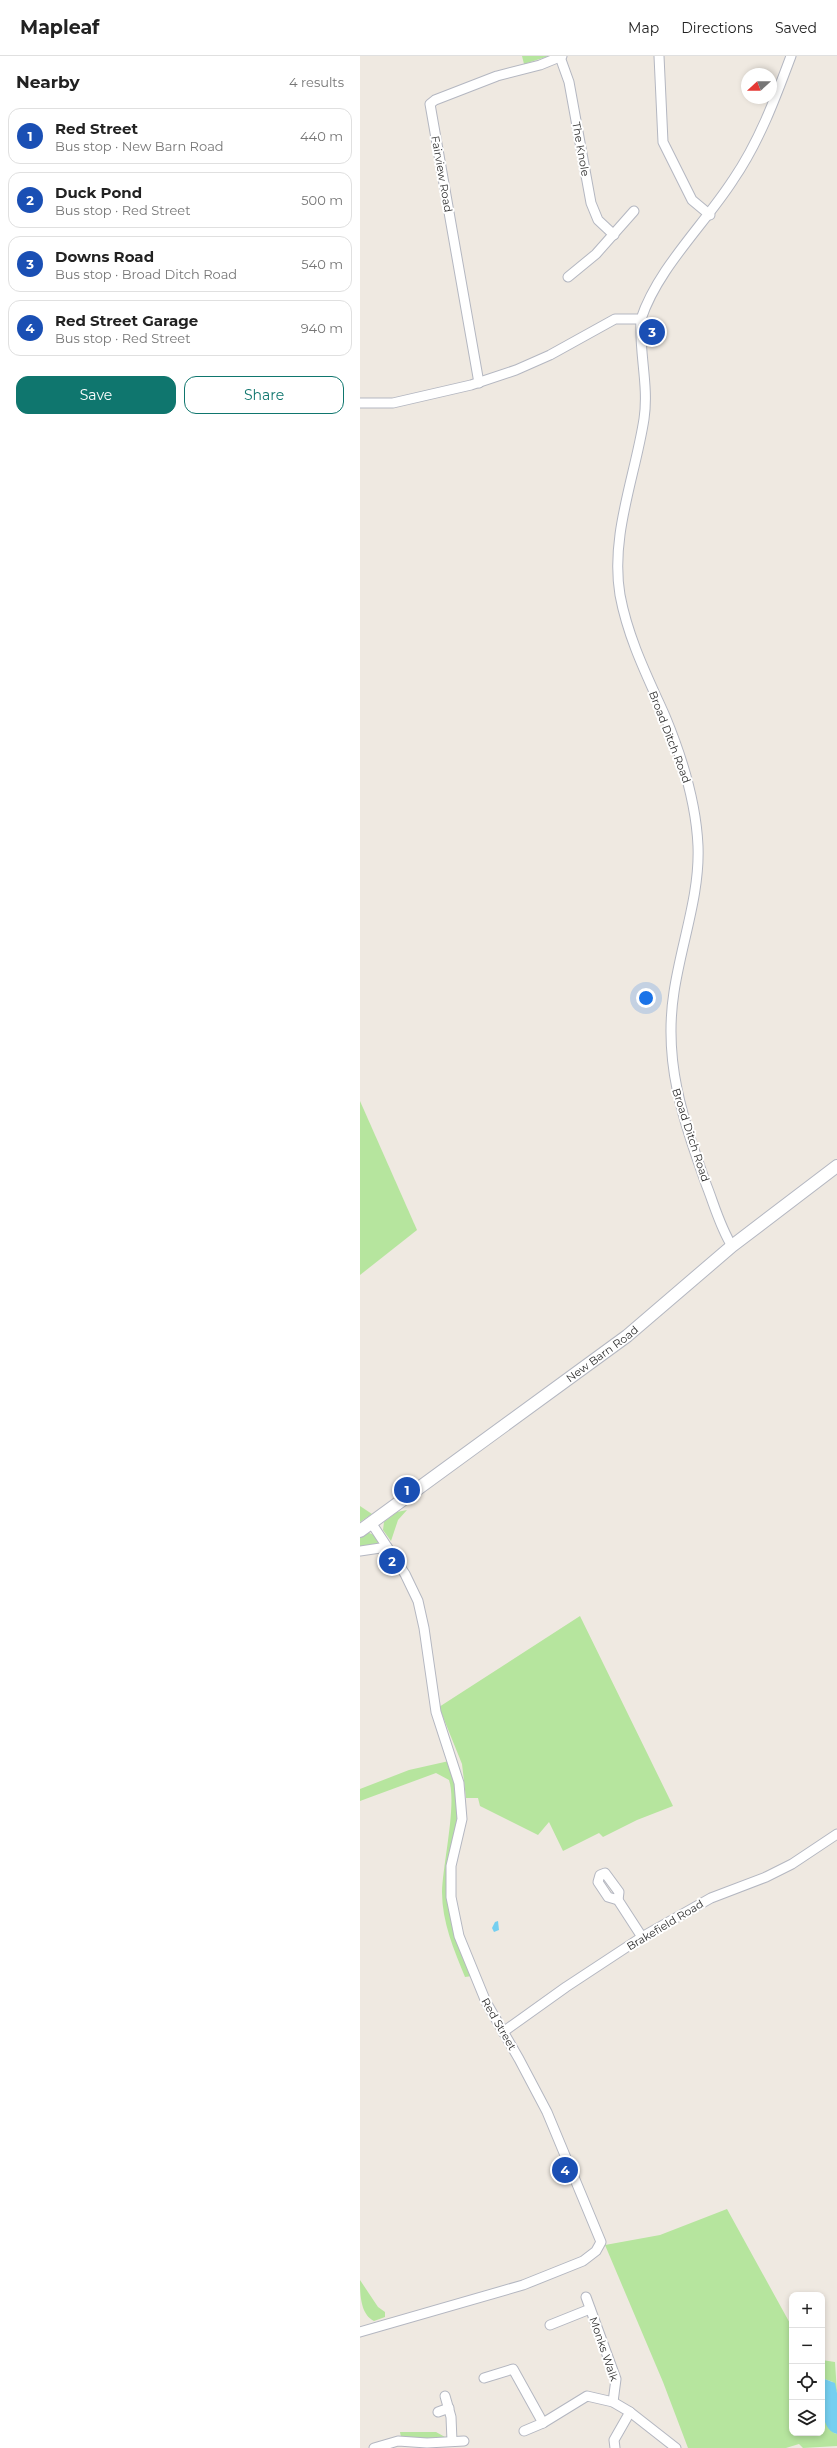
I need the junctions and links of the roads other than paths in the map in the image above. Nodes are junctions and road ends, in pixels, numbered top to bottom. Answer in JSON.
{"nodes":[{"id":1,"x":561,"y":56,"type":"edge"},
{"id":2,"x":659,"y":56,"type":"edge"},
{"id":3,"x":791,"y":56,"type":"edge"},
{"id":4,"x":634,"y":211,"type":"dead end"},
{"id":5,"x":710,"y":215,"type":"junction"},
{"id":6,"x":614,"y":235,"type":"junction"},
{"id":7,"x":568,"y":277,"type":"dead end"},
{"id":8,"x":641,"y":319,"type":"junction"},
{"id":9,"x":479,"y":383,"type":"junction"},
{"id":10,"x":360,"y":403,"type":"edge"},
{"id":11,"x":837,"y":1166,"type":"edge"},
{"id":12,"x":732,"y":1246,"type":"junction"},
{"id":13,"x":372,"y":1524,"type":"junction"},
{"id":14,"x":360,"y":1531,"type":"edge"},
{"id":15,"x":387,"y":1547,"type":"junction"},
{"id":16,"x":360,"y":1551,"type":"edge"},
{"id":17,"x":837,"y":1834,"type":"edge"},
{"id":18,"x":618,"y":1900,"type":"dead end"},
{"id":19,"x":642,"y":1937,"type":"junction"},
{"id":20,"x":503,"y":2032,"type":"junction"},
{"id":21,"x":586,"y":2297,"type":"dead end"},
{"id":22,"x":590,"y":2309,"type":"junction"},
{"id":23,"x":550,"y":2325,"type":"dead end"},
{"id":24,"x":360,"y":2332,"type":"edge"},
{"id":25,"x":484,"y":2378,"type":"dead end"},
{"id":26,"x":445,"y":2396,"type":"dead end"},
{"id":27,"x":613,"y":2402,"type":"junction"},
{"id":28,"x":449,"y":2408,"type":"junction"},
{"id":29,"x":438,"y":2412,"type":"dead end"},
{"id":30,"x":630,"y":2412,"type":"junction"},
{"id":31,"x":543,"y":2423,"type":"junction"},
{"id":32,"x":524,"y":2431,"type":"dead end"},
{"id":33,"x":452,"y":2441,"type":"junction"},
{"id":34,"x":464,"y":2441,"type":"dead end"},
{"id":35,"x":374,"y":2448,"type":"edge"},
{"id":36,"x":615,"y":2448,"type":"edge"},
{"id":37,"x":676,"y":2448,"type":"edge"}],
"edges":[{"from":1,"to":6,"type":"street","name":"The Knole"},
{"from":1,"to":9,"type":"street","name":"Fairview Road"},
{"from":2,"to":5,"type":"street"},
{"from":3,"to":5,"type":"street","name":"Broad Ditch Road"},
{"from":4,"to":6,"type":"street"},
{"from":5,"to":8,"type":"street","name":"Broad Ditch Road"},
{"from":6,"to":7,"type":"street"},
{"from":8,"to":9,"type":"street"},
{"from":8,"to":12,"type":"street","name":"Broad Ditch Road"},
{"from":9,"to":10,"type":"street"},
{"from":11,"to":12,"type":"street","name":"New Barn Road"},
{"from":12,"to":13,"type":"street","name":"New Barn Road"},
{"from":13,"to":14,"type":"street","name":"New Barn Road"},
{"from":13,"to":15,"type":"street","name":"Red Street"},
{"from":15,"to":16,"type":"street"},
{"from":15,"to":20,"type":"street","name":"Red Street"},
{"from":17,"to":19,"type":"street","name":"Brakefield Road"},
{"from":18,"to":19,"type":"street"},
{"from":19,"to":20,"type":"street","name":"Brakefield Road"},
{"from":20,"to":24,"type":"street","name":"Red Street"},
{"from":21,"to":22,"type":"street","name":"Monks Walk"},
{"from":22,"to":23,"type":"street"},
{"from":22,"to":27,"type":"street","name":"Monks Walk"},
{"from":25,"to":31,"type":"street"},
{"from":26,"to":28,"type":"street"},
{"from":27,"to":30,"type":"street"},
{"from":27,"to":31,"type":"street"},
{"from":28,"to":29,"type":"street"},
{"from":28,"to":33,"type":"street"},
{"from":30,"to":36,"type":"street"},
{"from":30,"to":37,"type":"street"},
{"from":31,"to":32,"type":"street"},
{"from":33,"to":34,"type":"street"},
{"from":33,"to":35,"type":"street"}]}
